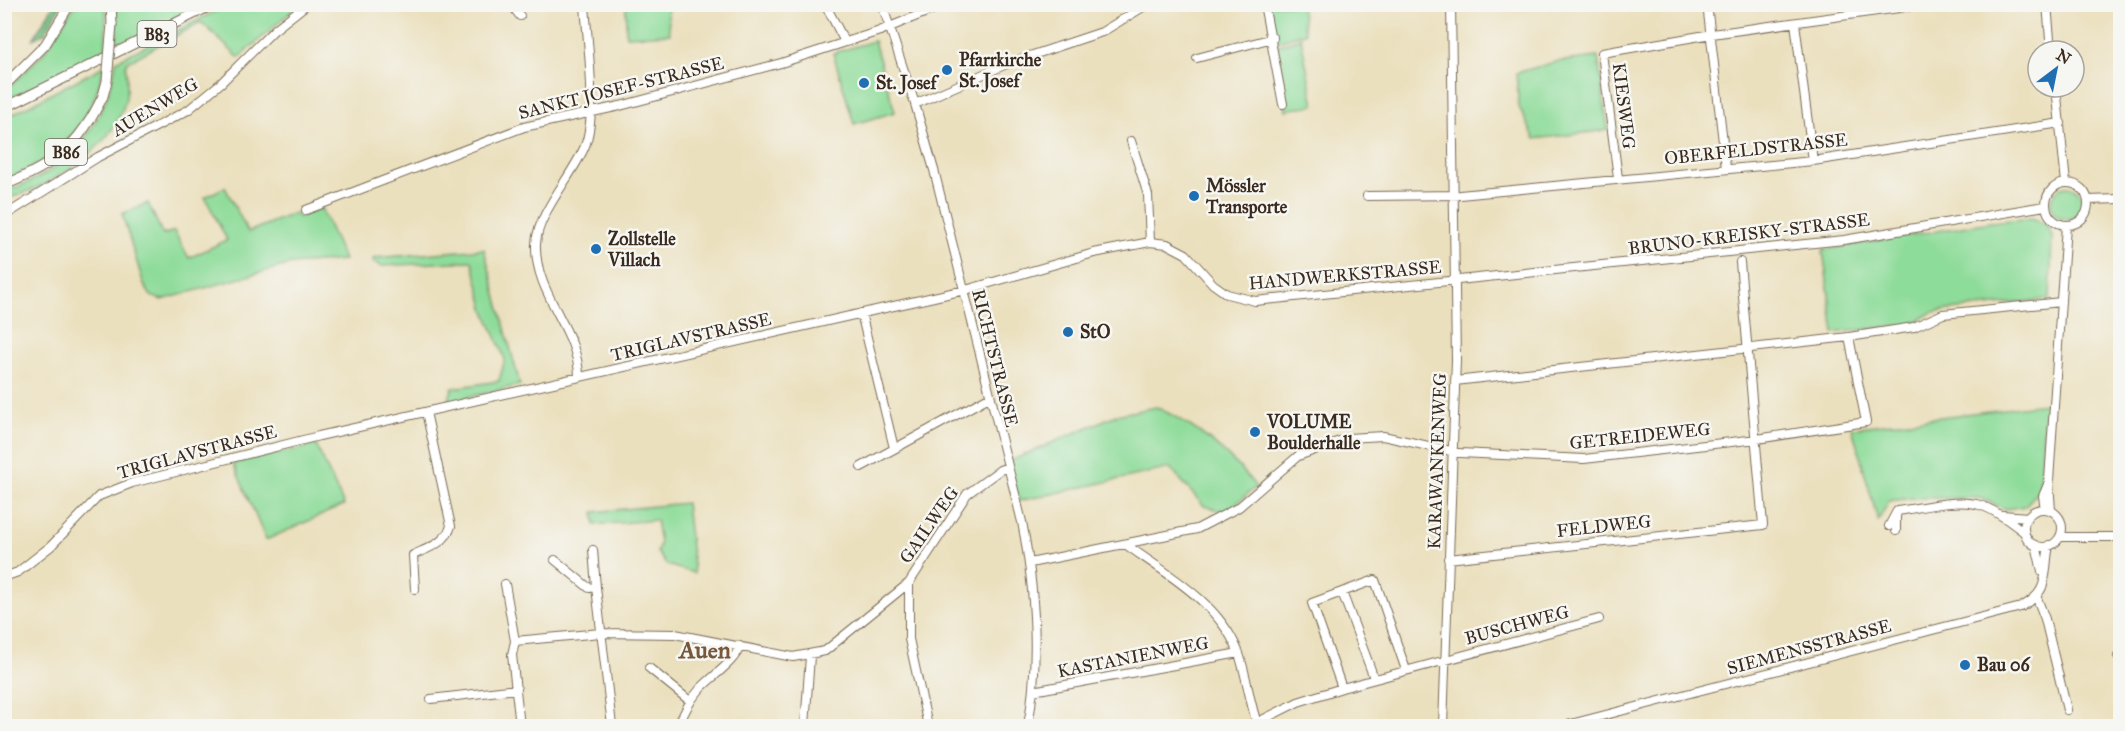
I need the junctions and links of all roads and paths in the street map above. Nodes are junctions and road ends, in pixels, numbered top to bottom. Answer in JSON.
{"nodes":[{"id":1,"x":70,"y":4,"type":"edge"},
{"id":2,"x":111,"y":4,"type":"edge"},
{"id":3,"x":214,"y":4,"type":"edge"},
{"id":4,"x":307,"y":4,"type":"edge"},
{"id":5,"x":511,"y":4,"type":"edge"},
{"id":6,"x":585,"y":4,"type":"edge"},
{"id":7,"x":825,"y":4,"type":"edge"},
{"id":8,"x":882,"y":4,"type":"edge"},
{"id":9,"x":946,"y":4,"type":"edge"},
{"id":10,"x":1148,"y":4,"type":"edge"},
{"id":11,"x":1264,"y":4,"type":"edge"},
{"id":12,"x":1451,"y":4,"type":"edge"},
{"id":13,"x":1707,"y":4,"type":"edge"},
{"id":14,"x":1928,"y":4,"type":"edge"},
{"id":15,"x":2047,"y":4,"type":"edge"},
{"id":16,"x":1908,"y":6,"type":"edge"},
{"id":17,"x":520,"y":16,"type":"dead end"},
{"id":18,"x":1795,"y":23,"type":"junction"},
{"id":19,"x":889,"y":28,"type":"junction"},
{"id":20,"x":1712,"y":34,"type":"junction"},
{"id":21,"x":1273,"y":38,"type":"junction"},
{"id":22,"x":2050,"y":39,"type":"edge"},
{"id":23,"x":844,"y":42,"type":"junction"},
{"id":24,"x":1197,"y":58,"type":"dead end"},
{"id":25,"x":4,"y":86,"type":"edge"},
{"id":26,"x":2058,"y":99,"type":"edge"},
{"id":27,"x":915,"y":104,"type":"junction"},
{"id":28,"x":1283,"y":104,"type":"dead end"},
{"id":29,"x":9,"y":105,"type":"edge"},
{"id":30,"x":591,"y":111,"type":"junction"},
{"id":31,"x":4,"y":115,"type":"edge"},
{"id":32,"x":2061,"y":123,"type":"junction"},
{"id":33,"x":1131,"y":141,"type":"dead end"},
{"id":34,"x":1813,"y":161,"type":"junction"},
{"id":35,"x":1725,"y":168,"type":"junction"},
{"id":36,"x":1618,"y":178,"type":"junction"},
{"id":37,"x":2066,"y":183,"type":"junction"},
{"id":38,"x":6,"y":185,"type":"edge"},
{"id":39,"x":1367,"y":196,"type":"dead end"},
{"id":40,"x":1453,"y":196,"type":"junction"},
{"id":41,"x":2121,"y":199,"type":"edge"},
{"id":42,"x":2088,"y":200,"type":"junction"},
{"id":43,"x":2046,"y":206,"type":"junction"},
{"id":44,"x":306,"y":210,"type":"dead end"},
{"id":45,"x":4,"y":216,"type":"edge"},
{"id":46,"x":2066,"y":225,"type":"junction"},
{"id":47,"x":1150,"y":242,"type":"junction"},
{"id":48,"x":1740,"y":262,"type":"dead end"},
{"id":49,"x":1455,"y":280,"type":"junction"},
{"id":50,"x":963,"y":290,"type":"junction"},
{"id":51,"x":2061,"y":302,"type":"junction"},
{"id":52,"x":861,"y":313,"type":"junction"},
{"id":53,"x":1849,"y":336,"type":"junction"},
{"id":54,"x":1749,"y":347,"type":"junction"},
{"id":55,"x":579,"y":377,"type":"junction"},
{"id":56,"x":1455,"y":381,"type":"junction"},
{"id":57,"x":990,"y":398,"type":"junction"},
{"id":58,"x":426,"y":412,"type":"junction"},
{"id":59,"x":1757,"y":439,"type":"junction"},
{"id":60,"x":894,"y":448,"type":"junction"},
{"id":61,"x":1454,"y":451,"type":"junction"},
{"id":62,"x":861,"y":466,"type":"dead end"},
{"id":63,"x":1008,"y":467,"type":"junction"},
{"id":64,"x":2048,"y":510,"type":"junction"},
{"id":65,"x":1993,"y":513,"type":"junction"},
{"id":66,"x":2028,"y":517,"type":"junction"},
{"id":67,"x":1893,"y":529,"type":"dead end"},
{"id":68,"x":2024,"y":532,"type":"junction"},
{"id":69,"x":2061,"y":533,"type":"junction"},
{"id":70,"x":2121,"y":537,"type":"edge"},
{"id":71,"x":1125,"y":544,"type":"junction"},
{"id":72,"x":2036,"y":545,"type":"junction"},
{"id":73,"x":2049,"y":545,"type":"junction"},
{"id":74,"x":593,"y":550,"type":"dead end"},
{"id":75,"x":1448,"y":559,"type":"junction"},
{"id":76,"x":555,"y":560,"type":"dead end"},
{"id":77,"x":1030,"y":563,"type":"junction"},
{"id":78,"x":2043,"y":576,"type":"junction"},
{"id":79,"x":4,"y":577,"type":"edge"},
{"id":80,"x":909,"y":583,"type":"junction"},
{"id":81,"x":505,"y":584,"type":"dead end"},
{"id":82,"x":596,"y":587,"type":"junction"},
{"id":83,"x":416,"y":589,"type":"dead end"},
{"id":84,"x":1342,"y":592,"type":"junction"},
{"id":85,"x":2037,"y":598,"type":"junction"},
{"id":86,"x":1599,"y":619,"type":"dead end"},
{"id":87,"x":601,"y":633,"type":"junction"},
{"id":88,"x":515,"y":641,"type":"junction"},
{"id":89,"x":740,"y":646,"type":"junction"},
{"id":90,"x":1239,"y":653,"type":"junction"},
{"id":91,"x":810,"y":656,"type":"junction"},
{"id":92,"x":1443,"y":661,"type":"junction"},
{"id":93,"x":649,"y":668,"type":"dead end"},
{"id":94,"x":1406,"y":670,"type":"junction"},
{"id":95,"x":1374,"y":678,"type":"junction"},
{"id":96,"x":1342,"y":688,"type":"junction"},
{"id":97,"x":517,"y":689,"type":"junction"},
{"id":98,"x":1033,"y":691,"type":"junction"},
{"id":99,"x":431,"y":699,"type":"dead end"},
{"id":100,"x":690,"y":701,"type":"junction"},
{"id":101,"x":2067,"y":710,"type":"dead end"},
{"id":102,"x":1255,"y":725,"type":"edge"},
{"id":103,"x":520,"y":726,"type":"edge"},
{"id":104,"x":612,"y":726,"type":"edge"},
{"id":105,"x":678,"y":726,"type":"edge"},
{"id":106,"x":805,"y":726,"type":"edge"},
{"id":107,"x":928,"y":726,"type":"edge"},
{"id":108,"x":1028,"y":726,"type":"edge"},
{"id":109,"x":1443,"y":726,"type":"edge"},
{"id":110,"x":1563,"y":726,"type":"edge"}],
"edges":[{"from":1,"to":25,"type":"main road"},
{"from":2,"to":38,"type":"main road","number":"B86","bridge":true},
{"from":3,"to":29,"type":"main road","number":"B83"},
{"from":4,"to":45,"type":"street","name":"AUENWEG"},
{"from":5,"to":17,"type":"street"},
{"from":6,"to":30,"type":"street"},
{"from":7,"to":23,"type":"street"},
{"from":8,"to":19,"type":"street","name":"RICHTSTRASSE"},
{"from":9,"to":19,"type":"street","name":"SANKT JOSEF-STRASSE"},
{"from":10,"to":27,"type":"street"},
{"from":11,"to":21,"type":"street"},
{"from":12,"to":40,"type":"street","name":"KARAWANKENWEG"},
{"from":13,"to":20,"type":"street"},
{"from":14,"to":16,"type":"street","name":"KIESWEG"},
{"from":15,"to":22,"type":"street"},
{"from":16,"to":18,"type":"street","name":"KIESWEG"},
{"from":18,"to":20,"type":"street","name":"KIESWEG"},
{"from":18,"to":34,"type":"street"},
{"from":19,"to":23,"type":"street","name":"SANKT JOSEF-STRASSE"},
{"from":19,"to":27,"type":"street","name":"RICHTSTRASSE"},
{"from":20,"to":35,"type":"street"},
{"from":20,"to":36,"type":"street","name":"KIESWEG"},
{"from":21,"to":24,"type":"street"},
{"from":21,"to":28,"type":"street"},
{"from":23,"to":30,"type":"street","name":"SANKT JOSEF-STRASSE"},
{"from":26,"to":32,"type":"street"},
{"from":27,"to":50,"type":"street","name":"RICHTSTRASSE"},
{"from":29,"to":31,"type":"main road"},
{"from":30,"to":44,"type":"street","name":"SANKT JOSEF-STRASSE"},
{"from":30,"to":55,"type":"street"},
{"from":32,"to":34,"type":"street","name":"OBERFELDSTRASSE"},
{"from":32,"to":37,"type":"street"},
{"from":33,"to":47,"type":"street"},
{"from":34,"to":35,"type":"street","name":"OBERFELDSTRASSE"},
{"from":35,"to":36,"type":"street","name":"OBERFELDSTRASSE"},
{"from":36,"to":40,"type":"street","name":"OBERFELDSTRASSE"},
{"from":37,"to":42,"type":"street"},
{"from":37,"to":43,"type":"street"},
{"from":39,"to":40,"type":"street"},
{"from":40,"to":49,"type":"street","name":"KARAWANKENWEG"},
{"from":41,"to":42,"type":"street"},
{"from":42,"to":46,"type":"street"},
{"from":43,"to":46,"type":"street"},
{"from":43,"to":49,"type":"street","name":"BRUNO-KREISKY-STRASSE"},
{"from":46,"to":51,"type":"street"},
{"from":47,"to":49,"type":"street","name":"HANDWERKSTRASSE"},
{"from":47,"to":50,"type":"street","name":"HANDWERKSTRASSE"},
{"from":48,"to":54,"type":"street"},
{"from":49,"to":56,"type":"street","name":"KARAWANKENWEG"},
{"from":50,"to":52,"type":"street","name":"TRIGLAVSTRASSE"},
{"from":50,"to":57,"type":"street","name":"RICHTSTRASSE"},
{"from":51,"to":53,"type":"street"},
{"from":51,"to":64,"type":"street"},
{"from":52,"to":55,"type":"street","name":"TRIGLAVSTRASSE"},
{"from":52,"to":60,"type":"street"},
{"from":53,"to":54,"type":"street"},
{"from":53,"to":59,"type":"street","name":"GETREIDEWEG"},
{"from":54,"to":56,"type":"street"},
{"from":54,"to":59,"type":"street"},
{"from":55,"to":58,"type":"street","name":"TRIGLAVSTRASSE"},
{"from":56,"to":61,"type":"street","name":"KARAWANKENWEG"},
{"from":57,"to":60,"type":"street"},
{"from":57,"to":63,"type":"street","name":"RICHTSTRASSE"},
{"from":58,"to":79,"type":"street","name":"TRIGLAVSTRASSE"},
{"from":58,"to":83,"type":"street"},
{"from":59,"to":61,"type":"street","name":"GETREIDEWEG"},
{"from":59,"to":75,"type":"street","name":"FELDWEG"},
{"from":60,"to":62,"type":"street"},
{"from":61,"to":71,"type":"street","name":"GETREIDEWEG"},
{"from":61,"to":75,"type":"street","name":"KARAWANKENWEG"},
{"from":63,"to":77,"type":"street","name":"RICHTSTRASSE"},
{"from":63,"to":80,"type":"street","name":"GAILWEG"},
{"from":64,"to":66,"type":"street"},
{"from":64,"to":69,"type":"street"},
{"from":65,"to":66,"type":"street"},
{"from":65,"to":67,"type":"street"},
{"from":65,"to":68,"type":"street"},
{"from":66,"to":68,"type":"street"},
{"from":68,"to":72,"type":"street"},
{"from":69,"to":70,"type":"street"},
{"from":69,"to":73,"type":"street"},
{"from":71,"to":77,"type":"street","name":"GETREIDEWEG"},
{"from":71,"to":90,"type":"street"},
{"from":72,"to":73,"type":"street"},
{"from":72,"to":78,"type":"street"},
{"from":73,"to":78,"type":"street"},
{"from":74,"to":82,"type":"street"},
{"from":75,"to":92,"type":"street","name":"KARAWANKENWEG"},
{"from":76,"to":82,"type":"street"},
{"from":77,"to":98,"type":"street","name":"RICHTSTRASSE"},
{"from":78,"to":85,"type":"street"},
{"from":80,"to":91,"type":"street"},
{"from":80,"to":107,"type":"street","name":"GAILWEG"},
{"from":81,"to":88,"type":"street"},
{"from":82,"to":87,"type":"street"},
{"from":84,"to":94,"type":"street"},
{"from":84,"to":95,"type":"street"},
{"from":84,"to":96,"type":"street"},
{"from":85,"to":101,"type":"street"},
{"from":85,"to":110,"type":"street","name":"SIEMENSSTRASSE"},
{"from":86,"to":92,"type":"street","name":"BUSCHWEG"},
{"from":87,"to":88,"type":"street"},
{"from":87,"to":89,"type":"street"},
{"from":87,"to":104,"type":"street"},
{"from":88,"to":97,"type":"street"},
{"from":89,"to":91,"type":"street"},
{"from":89,"to":100,"type":"street"},
{"from":90,"to":98,"type":"street","name":"KASTANIENWEG"},
{"from":90,"to":102,"type":"street"},
{"from":91,"to":106,"type":"street"},
{"from":92,"to":94,"type":"street","name":"BUSCHWEG"},
{"from":92,"to":109,"type":"street","name":"KARAWANKENWEG"},
{"from":93,"to":100,"type":"street"},
{"from":94,"to":95,"type":"street","name":"BUSCHWEG"},
{"from":95,"to":96,"type":"street","name":"BUSCHWEG"},
{"from":96,"to":102,"type":"street","name":"BUSCHWEG"},
{"from":97,"to":99,"type":"street"},
{"from":97,"to":103,"type":"street"},
{"from":98,"to":108,"type":"street","name":"RICHTSTRASSE"},
{"from":100,"to":105,"type":"street"}]}
